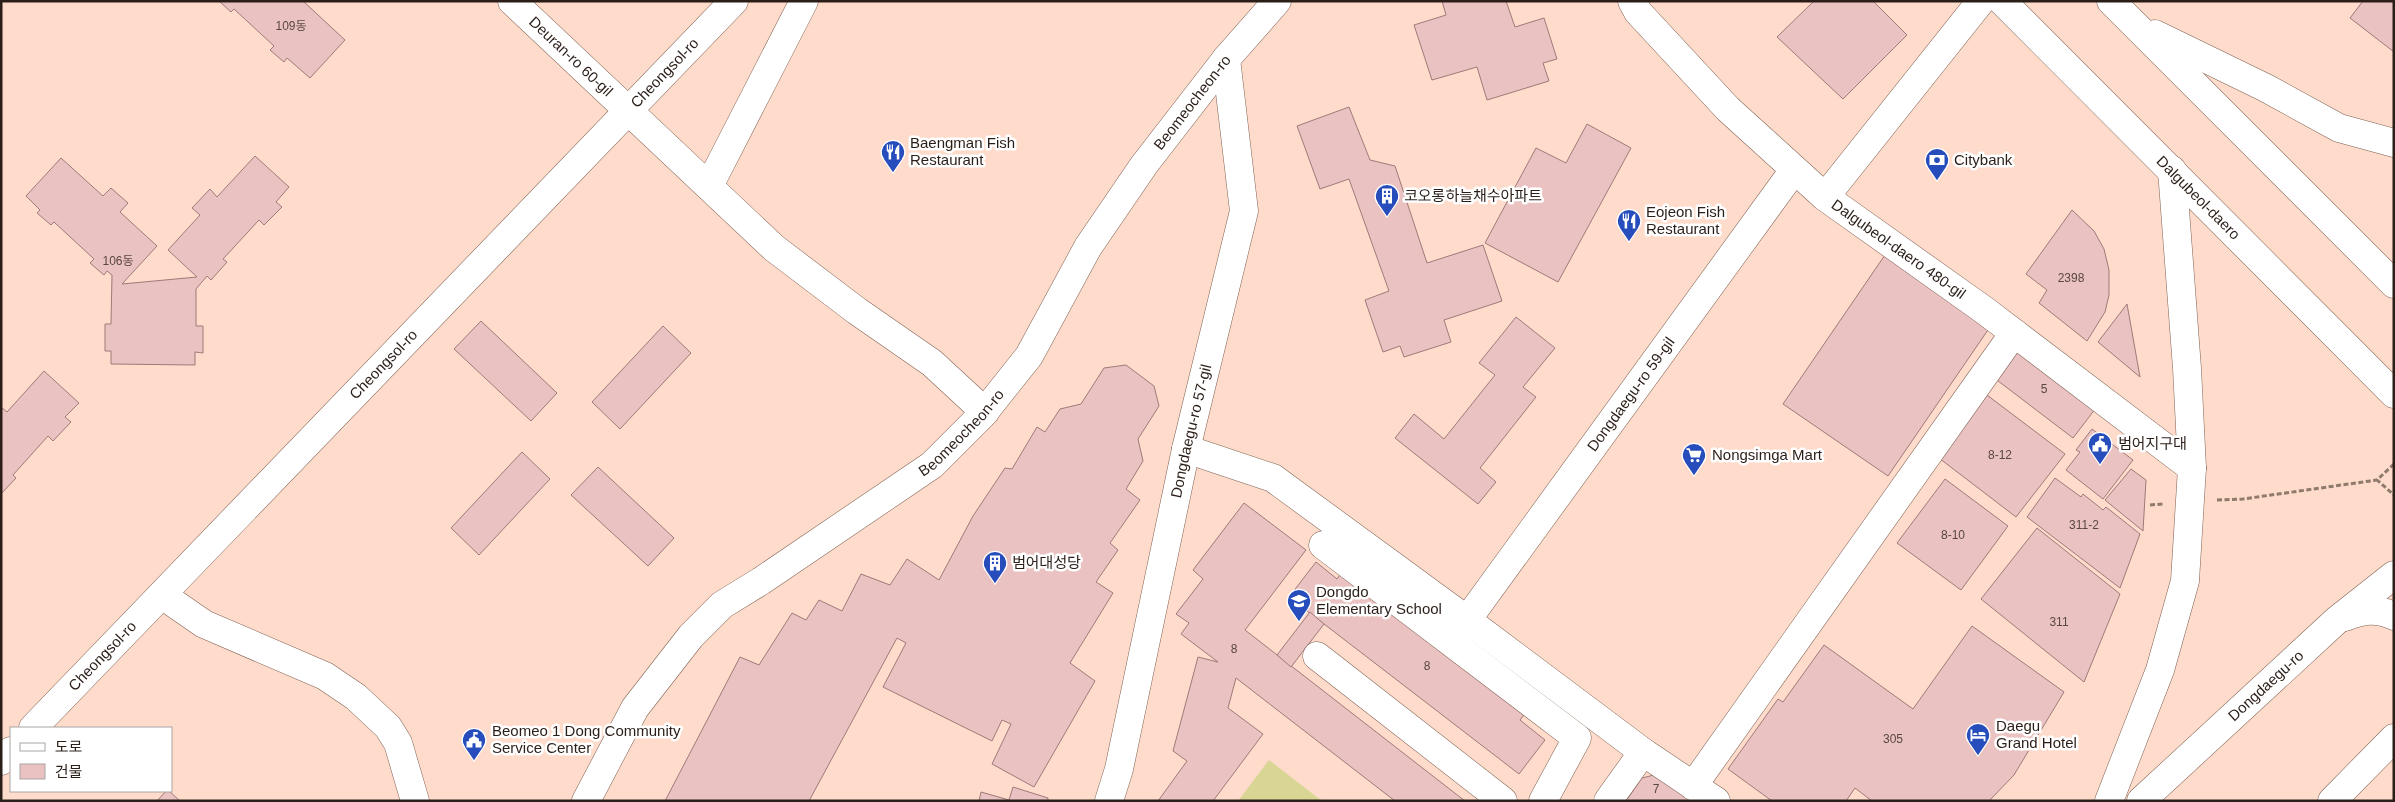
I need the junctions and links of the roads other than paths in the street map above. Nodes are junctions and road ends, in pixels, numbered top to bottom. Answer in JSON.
{"nodes":[{"id":1,"x":512,"y":1,"type":"edge"},
{"id":2,"x":734,"y":1,"type":"edge"},
{"id":3,"x":804,"y":1,"type":"edge"},
{"id":4,"x":1277,"y":1,"type":"edge"},
{"id":5,"x":1632,"y":1,"type":"edge"},
{"id":6,"x":1980,"y":1,"type":"edge"},
{"id":7,"x":2002,"y":1,"type":"edge"},
{"id":8,"x":2111,"y":1,"type":"edge"},
{"id":9,"x":2136,"y":25,"type":"junction"},
{"id":10,"x":1226,"y":59,"type":"junction"},
{"id":11,"x":629,"y":112,"type":"junction"},
{"id":12,"x":2394,"y":143,"type":"edge"},
{"id":13,"x":1794,"y":170,"type":"junction"},
{"id":14,"x":2172,"y":170,"type":"junction"},
{"id":15,"x":710,"y":186,"type":"junction"},
{"id":16,"x":1825,"y":197,"type":"junction"},
{"id":17,"x":2394,"y":284,"type":"edge"},
{"id":18,"x":2014,"y":333,"type":"junction"},
{"id":19,"x":2394,"y":394,"type":"edge"},
{"id":20,"x":985,"y":412,"type":"junction"},
{"id":21,"x":1186,"y":449,"type":"junction"},
{"id":22,"x":2192,"y":468,"type":"junction"},
{"id":23,"x":1323,"y":545,"type":"dead end"},
{"id":24,"x":2394,"y":575,"type":"edge"},
{"id":25,"x":162,"y":595,"type":"junction"},
{"id":26,"x":2394,"y":616,"type":"edge"},
{"id":27,"x":2338,"y":620,"type":"junction"},
{"id":28,"x":1455,"y":623,"type":"junction"},
{"id":29,"x":1317,"y":656,"type":"dead end"},
{"id":30,"x":34,"y":727,"type":"edge"},
{"id":31,"x":2394,"y":738,"type":"edge"},
{"id":32,"x":10,"y":752,"type":"edge"},
{"id":33,"x":1642,"y":752,"type":"junction"},
{"id":34,"x":1,"y":761,"type":"edge"},
{"id":35,"x":1693,"y":786,"type":"junction"},
{"id":36,"x":415,"y":801,"type":"edge"},
{"id":37,"x":586,"y":801,"type":"edge"},
{"id":38,"x":1109,"y":801,"type":"edge"},
{"id":39,"x":1503,"y":801,"type":"edge"},
{"id":40,"x":1543,"y":801,"type":"edge"},
{"id":41,"x":1608,"y":801,"type":"edge"},
{"id":42,"x":1716,"y":801,"type":"edge"},
{"id":43,"x":2108,"y":801,"type":"edge"},
{"id":44,"x":2141,"y":801,"type":"edge"},
{"id":45,"x":2332,"y":801,"type":"edge"}],
"edges":[{"from":1,"to":11,"type":"street","name":"Deuran-ro 60-gil"},
{"from":2,"to":11,"type":"street","name":"Cheongsol-ro"},
{"from":3,"to":15,"type":"street"},
{"from":4,"to":10,"type":"street","name":"Beomeocheon-ro"},
{"from":5,"to":13,"type":"street","name":"Dalgubeol-daero 480-gil"},
{"from":6,"to":16,"type":"street"},
{"from":7,"to":14,"type":"street","name":"Dalgubeol-daero"},
{"from":8,"to":9,"type":"street"},
{"from":9,"to":12,"type":"street"},
{"from":9,"to":17,"type":"street"},
{"from":10,"to":20,"type":"street","name":"Beomeocheon-ro"},
{"from":10,"to":21,"type":"street","name":"Dongdaegu-ro 57-gil"},
{"from":11,"to":15,"type":"street","name":"Deuran-ro 60-gil"},
{"from":11,"to":25,"type":"street","name":"Cheongsol-ro"},
{"from":13,"to":16,"type":"street","name":"Dalgubeol-daero 480-gil"},
{"from":13,"to":28,"type":"street","name":"Dongdaegu-ro 59-gil"},
{"from":14,"to":19,"type":"street","name":"Dalgubeol-daero"},
{"from":14,"to":22,"type":"street"},
{"from":15,"to":20,"type":"street","name":"Deuran-ro 60-gil"},
{"from":16,"to":18,"type":"street","name":"Dalgubeol-daero 480-gil"},
{"from":18,"to":22,"type":"street","name":"Dalgubeol-daero 480-gil"},
{"from":18,"to":35,"type":"street"},
{"from":20,"to":37,"type":"street","name":"Beomeocheon-ro"},
{"from":21,"to":28,"type":"street"},
{"from":21,"to":38,"type":"street","name":"Dongdaegu-ro 57-gil"},
{"from":22,"to":43,"type":"street"},
{"from":23,"to":28,"type":"street"},
{"from":24,"to":27,"type":"street","name":"Dongdaegu-ro"},
{"from":25,"to":30,"type":"street","name":"Cheongsol-ro"},
{"from":25,"to":36,"type":"street"},
{"from":26,"to":27,"type":"street"},
{"from":27,"to":44,"type":"street","name":"Dongdaegu-ro"},
{"from":28,"to":33,"type":"street"},
{"from":28,"to":40,"type":"street"},
{"from":29,"to":39,"type":"street"},
{"from":31,"to":45,"type":"street"},
{"from":32,"to":34,"type":"street"},
{"from":33,"to":35,"type":"street"},
{"from":33,"to":41,"type":"street"},
{"from":35,"to":42,"type":"street"}]}
